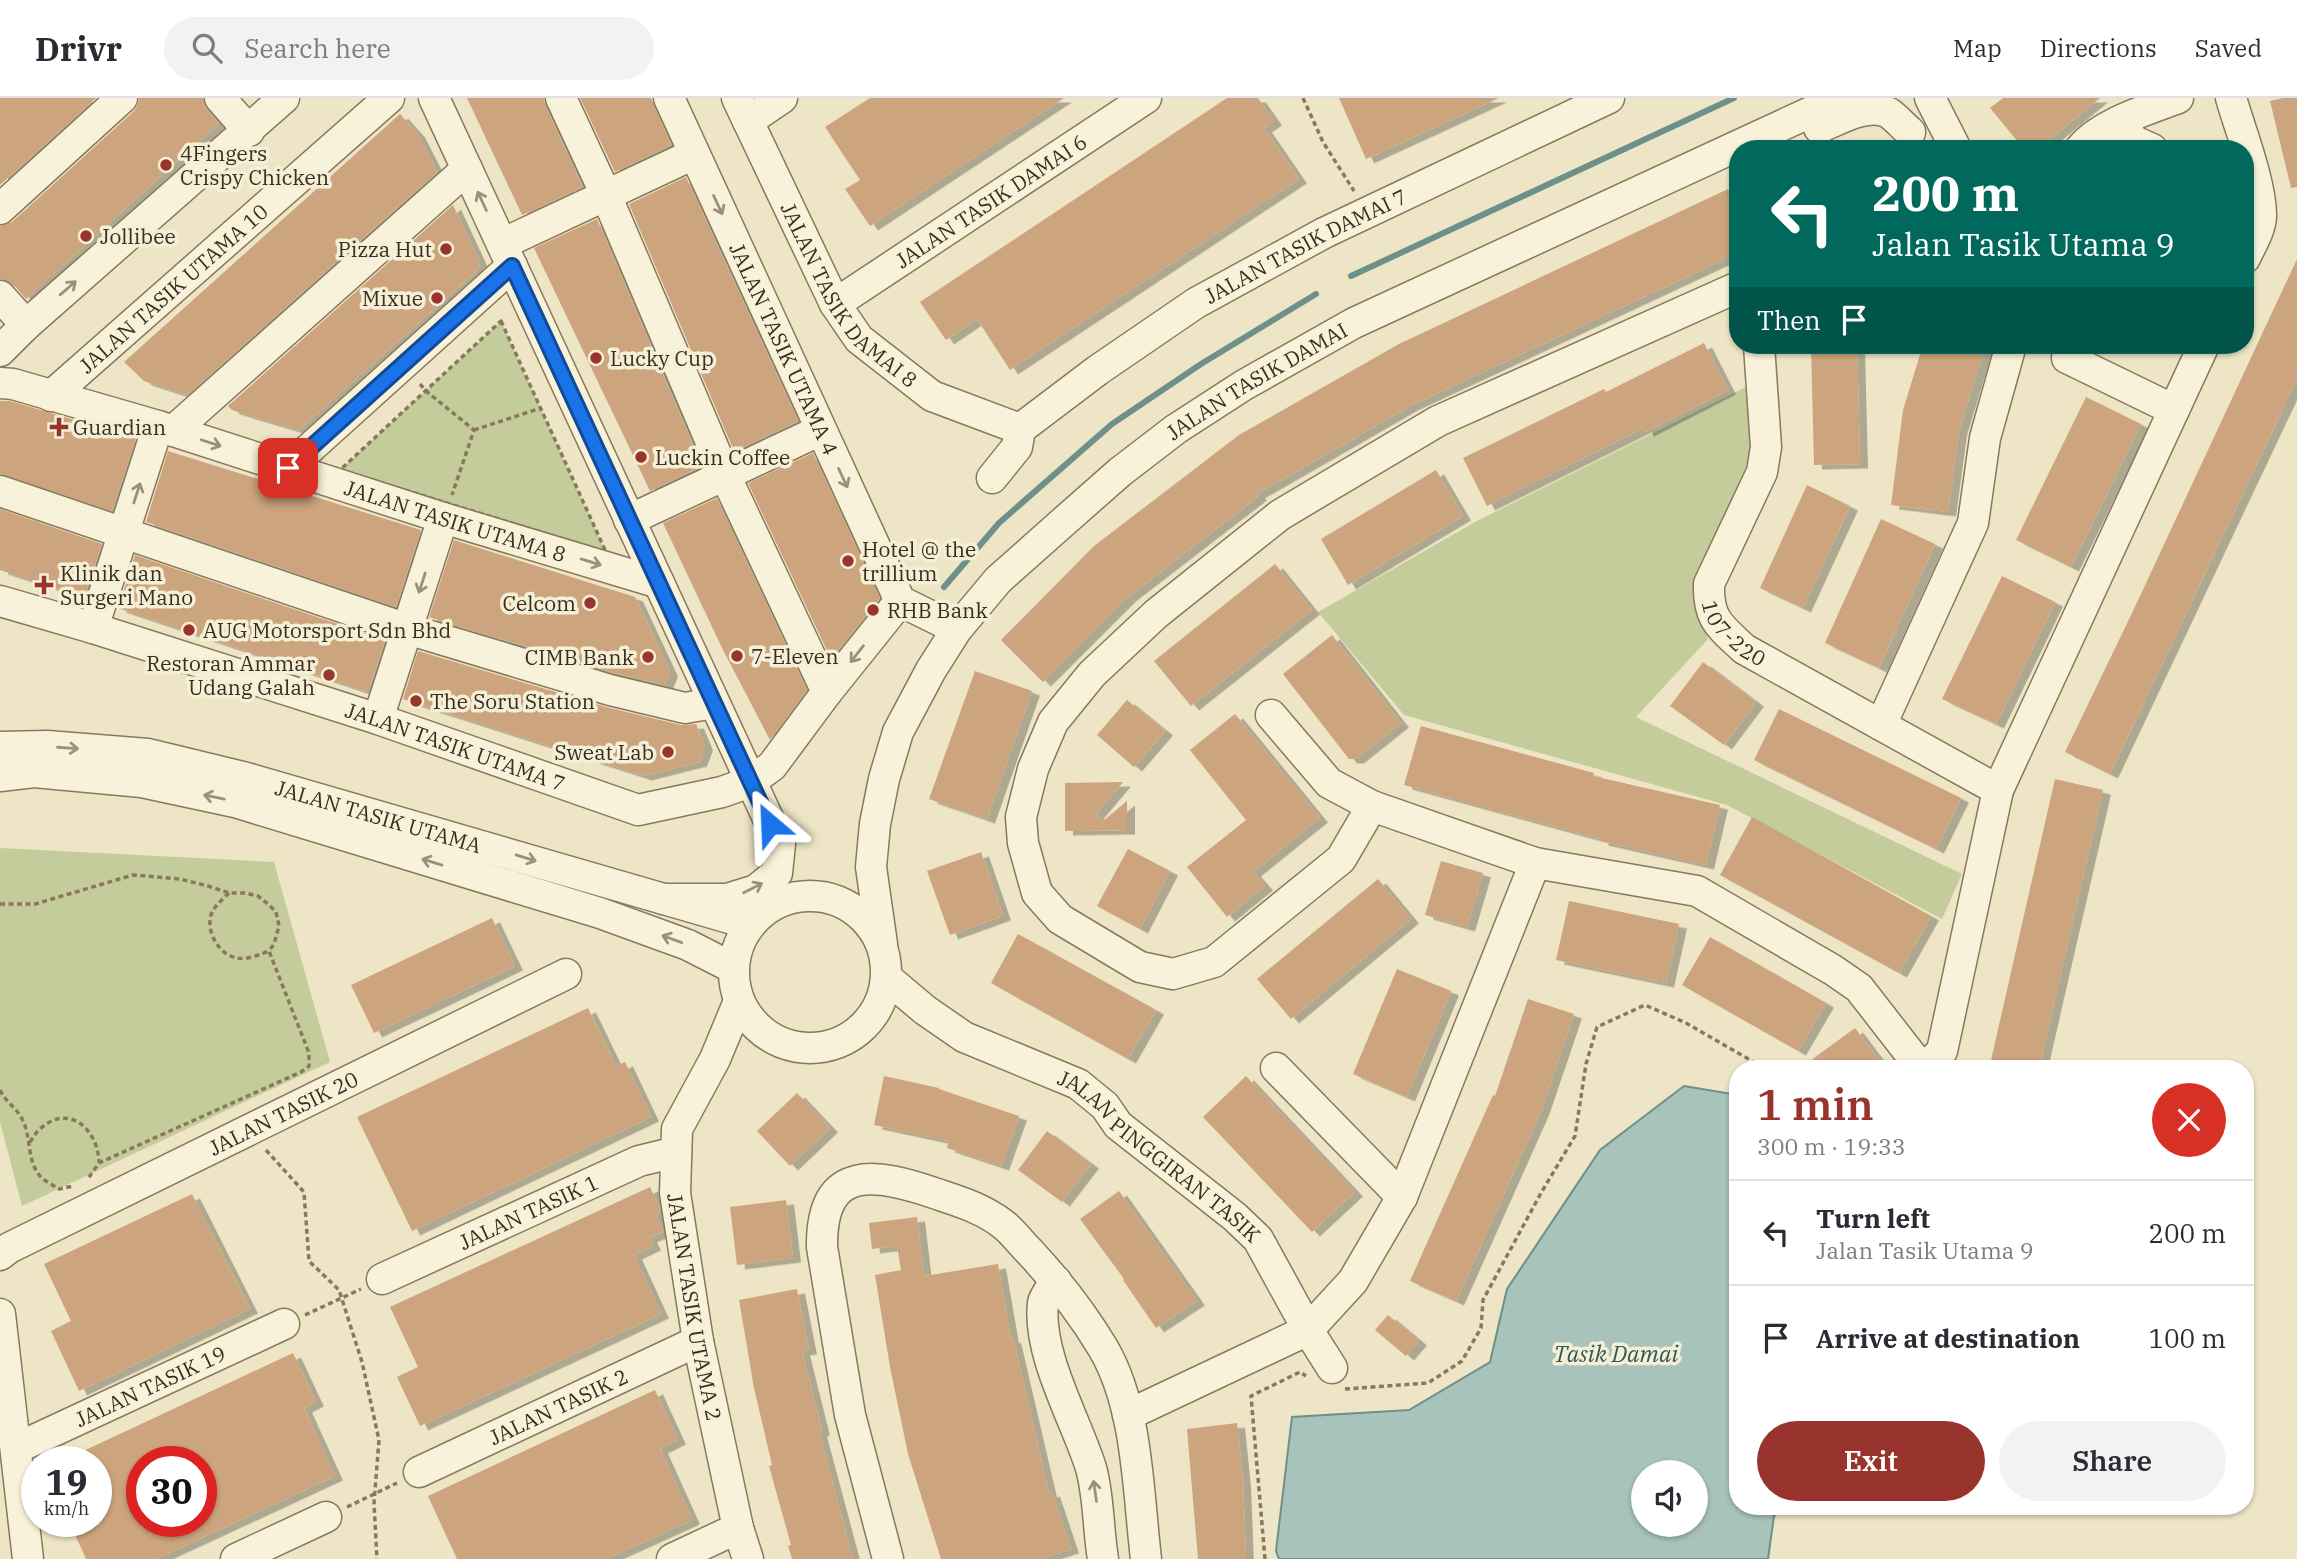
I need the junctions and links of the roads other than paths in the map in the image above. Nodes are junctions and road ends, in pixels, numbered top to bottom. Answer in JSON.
{"nodes":[{"id":1,"x":122,"y":98,"type":"edge"},
{"id":2,"x":220,"y":98,"type":"edge"},
{"id":3,"x":284,"y":98,"type":"edge"},
{"id":4,"x":389,"y":98,"type":"edge"},
{"id":5,"x":561,"y":98,"type":"edge"},
{"id":6,"x":669,"y":98,"type":"edge"},
{"id":7,"x":782,"y":98,"type":"edge"},
{"id":8,"x":1146,"y":98,"type":"edge"},
{"id":9,"x":1609,"y":98,"type":"edge"},
{"id":10,"x":1841,"y":98,"type":"edge"},
{"id":11,"x":1892,"y":98,"type":"edge"},
{"id":12,"x":2178,"y":98,"type":"edge"},
{"id":13,"x":2231,"y":98,"type":"edge"},
{"id":14,"x":434,"y":102,"type":"edge"},
{"id":15,"x":742,"y":110,"type":"edge"},
{"id":16,"x":2120,"y":121,"type":"junction"},
{"id":17,"x":248,"y":131,"type":"junction"},
{"id":18,"x":1756,"y":138,"type":"junction"},
{"id":19,"x":1752,"y":140,"type":"edge"},
{"id":20,"x":1914,"y":140,"type":"edge"},
{"id":21,"x":2088,"y":140,"type":"edge"},
{"id":22,"x":2133,"y":140,"type":"edge"},
{"id":23,"x":2240,"y":140,"type":"edge"},
{"id":24,"x":1729,"y":150,"type":"edge"},
{"id":25,"x":694,"y":154,"type":"junction"},
{"id":26,"x":467,"y":169,"type":"junction"},
{"id":27,"x":2254,"y":194,"type":"edge"},
{"id":28,"x":606,"y":195,"type":"junction"},
{"id":29,"x":0,"y":209,"type":"edge"},
{"id":30,"x":2254,"y":239,"type":"edge"},
{"id":31,"x":507,"y":255,"type":"junction"},
{"id":32,"x":1729,"y":291,"type":"edge"},
{"id":33,"x":0,"y":296,"type":"edge"},
{"id":34,"x":835,"y":304,"type":"junction"},
{"id":35,"x":26,"y":325,"type":"junction"},
{"id":36,"x":1,"y":350,"type":"edge"},
{"id":37,"x":1760,"y":354,"type":"edge"},
{"id":38,"x":2009,"y":354,"type":"edge"},
{"id":39,"x":2200,"y":354,"type":"edge"},
{"id":40,"x":2067,"y":358,"type":"dead end"},
{"id":41,"x":6,"y":384,"type":"edge"},
{"id":42,"x":51,"y":396,"type":"junction"},
{"id":43,"x":2174,"y":410,"type":"junction"},
{"id":44,"x":166,"y":429,"type":"junction"},
{"id":45,"x":1020,"y":429,"type":"junction"},
{"id":46,"x":821,"y":430,"type":"junction"},
{"id":47,"x":288,"y":468,"type":"junction"},
{"id":48,"x":725,"y":475,"type":"junction"},
{"id":49,"x":992,"y":478,"type":"dead end"},
{"id":50,"x":0,"y":491,"type":"edge"},
{"id":51,"x":446,"y":510,"type":"junction"},
{"id":52,"x":629,"y":520,"type":"junction"},
{"id":53,"x":124,"y":534,"type":"junction"},
{"id":54,"x":659,"y":583,"type":"junction"},
{"id":55,"x":0,"y":601,"type":"edge"},
{"id":56,"x":892,"y":610,"type":"junction"},
{"id":57,"x":93,"y":628,"type":"junction"},
{"id":58,"x":407,"y":629,"type":"junction"},
{"id":59,"x":957,"y":629,"type":"junction"},
{"id":60,"x":931,"y":670,"type":"junction"},
{"id":61,"x":827,"y":692,"type":"junction"},
{"id":62,"x":714,"y":703,"type":"junction"},
{"id":63,"x":1271,"y":715,"type":"dead end"},
{"id":64,"x":378,"y":719,"type":"junction"},
{"id":65,"x":1881,"y":725,"type":"junction"},
{"id":66,"x":0,"y":747,"type":"edge"},
{"id":67,"x":0,"y":776,"type":"edge"},
{"id":68,"x":750,"y":782,"type":"junction"},
{"id":69,"x":1998,"y":790,"type":"junction"},
{"id":70,"x":1372,"y":806,"type":"junction"},
{"id":71,"x":1535,"y":863,"type":"junction"},
{"id":72,"x":870,"y":867,"type":"junction"},
{"id":73,"x":611,"y":884,"type":"junction"},
{"id":74,"x":663,"y":899,"type":"junction"},
{"id":75,"x":840,"y":901,"type":"junction"},
{"id":76,"x":600,"y":913,"type":"junction"},
{"id":77,"x":750,"y":924,"type":"junction"},
{"id":78,"x":882,"y":944,"type":"junction"},
{"id":79,"x":733,"y":968,"type":"junction"},
{"id":80,"x":566,"y":974,"type":"dead end"},
{"id":81,"x":887,"y":978,"type":"junction"},
{"id":82,"x":739,"y":1002,"type":"junction"},
{"id":83,"x":925,"y":1010,"type":"junction"},
{"id":84,"x":874,"y":1014,"type":"junction"},
{"id":85,"x":766,"y":1035,"type":"junction"},
{"id":86,"x":716,"y":1059,"type":"junction"},
{"id":87,"x":1916,"y":1060,"type":"edge"},
{"id":88,"x":1932,"y":1060,"type":"edge"},
{"id":89,"x":1276,"y":1068,"type":"dead end"},
{"id":90,"x":676,"y":1152,"type":"junction"},
{"id":91,"x":1402,"y":1197,"type":"junction"},
{"id":92,"x":0,"y":1255,"type":"edge"},
{"id":93,"x":383,"y":1279,"type":"dead end"},
{"id":94,"x":1056,"y":1280,"type":"junction"},
{"id":95,"x":0,"y":1314,"type":"edge"},
{"id":96,"x":1311,"y":1319,"type":"junction"},
{"id":97,"x":284,"y":1325,"type":"road end"},
{"id":98,"x":698,"y":1341,"type":"junction"},
{"id":99,"x":1328,"y":1378,"type":"road end"},
{"id":100,"x":1126,"y":1405,"type":"junction"},
{"id":101,"x":17,"y":1448,"type":"junction"},
{"id":102,"x":419,"y":1472,"type":"road end"},
{"id":103,"x":326,"y":1517,"type":"road end"},
{"id":104,"x":738,"y":1528,"type":"junction"},
{"id":105,"x":28,"y":1559,"type":"edge"},
{"id":106,"x":236,"y":1559,"type":"edge"},
{"id":107,"x":672,"y":1559,"type":"edge"},
{"id":108,"x":748,"y":1559,"type":"edge"},
{"id":109,"x":888,"y":1559,"type":"edge"},
{"id":110,"x":1103,"y":1559,"type":"edge"},
{"id":111,"x":1146,"y":1559,"type":"edge"}],
"edges":[{"from":1,"to":29,"type":"street"},
{"from":2,"to":17,"type":"street"},
{"from":3,"to":17,"type":"street"},
{"from":4,"to":42,"type":"street","name":"JALAN TASIK UTAMA 10"},
{"from":5,"to":28,"type":"street"},
{"from":6,"to":25,"type":"street","name":"JALAN TASIK UTAMA 4"},
{"from":7,"to":15,"type":"street"},
{"from":8,"to":34,"type":"street","name":"JALAN TASIK DAMAI 6"},
{"from":9,"to":45,"type":"street","name":"JALAN TASIK DAMAI 7"},
{"from":10,"to":18,"type":"street","name":"JALAN TASIK DAMAI"},
{"from":11,"to":20,"type":"street"},
{"from":12,"to":16,"type":"street"},
{"from":13,"to":23,"type":"street"},
{"from":14,"to":26,"type":"street"},
{"from":15,"to":34,"type":"street","name":"JALAN TASIK DAMAI 8"},
{"from":16,"to":21,"type":"street"},
{"from":16,"to":22,"type":"street"},
{"from":35,"to":17,"type":"street","one_way":true},
{"from":18,"to":19,"type":"street","name":"JALAN TASIK DAMAI"},
{"from":18,"to":20,"type":"street"},
{"from":24,"to":59,"type":"street","name":"JALAN TASIK DAMAI"},
{"from":25,"to":28,"type":"street"},
{"from":25,"to":46,"type":"street","name":"JALAN TASIK UTAMA 4","one_way":true},
{"from":31,"to":26,"type":"street","one_way":true},
{"from":26,"to":44,"type":"street"},
{"from":27,"to":30,"type":"street"},
{"from":28,"to":31,"type":"street"},
{"from":28,"to":48,"type":"street"},
{"from":31,"to":47,"type":"street"},
{"from":31,"to":52,"type":"street"},
{"from":32,"to":70,"type":"street"},
{"from":33,"to":35,"type":"street"},
{"from":34,"to":45,"type":"street","name":"JALAN TASIK DAMAI 8"},
{"from":35,"to":36,"type":"street"},
{"from":36,"to":41,"type":"street","name":"JALAN TASIK UTAMA 8"},
{"from":37,"to":65,"type":"street","name":"107-220"},
{"from":38,"to":65,"type":"street"},
{"from":39,"to":43,"type":"street"},
{"from":40,"to":43,"type":"street"},
{"from":41,"to":42,"type":"street","name":"JALAN TASIK UTAMA 8"},
{"from":42,"to":44,"type":"street","name":"JALAN TASIK UTAMA 8"},
{"from":43,"to":69,"type":"street"},
{"from":44,"to":47,"type":"street","name":"JALAN TASIK UTAMA 8","one_way":true},
{"from":53,"to":44,"type":"street","one_way":true},
{"from":45,"to":49,"type":"street"},
{"from":46,"to":48,"type":"street"},
{"from":46,"to":56,"type":"street","name":"JALAN TASIK UTAMA 4","one_way":true},
{"from":47,"to":51,"type":"street","name":"JALAN TASIK UTAMA 8"},
{"from":48,"to":52,"type":"street"},
{"from":48,"to":61,"type":"street"},
{"from":50,"to":53,"type":"street"},
{"from":51,"to":54,"type":"street","name":"JALAN TASIK UTAMA 8","one_way":true},
{"from":51,"to":58,"type":"street","one_way":true},
{"from":52,"to":54,"type":"street"},
{"from":53,"to":57,"type":"street"},
{"from":53,"to":58,"type":"street"},
{"from":54,"to":62,"type":"street"},
{"from":55,"to":57,"type":"street","name":"JALAN TASIK UTAMA 7"},
{"from":56,"to":59,"type":"street"},
{"from":56,"to":60,"type":"street"},
{"from":56,"to":61,"type":"street","one_way":true},
{"from":57,"to":64,"type":"street","name":"JALAN TASIK UTAMA 7"},
{"from":58,"to":62,"type":"street"},
{"from":58,"to":64,"type":"street"},
{"from":59,"to":60,"type":"street","name":"JALAN TASIK DAMAI"},
{"from":60,"to":72,"type":"street","name":"JALAN TASIK DAMAI"},
{"from":61,"to":68,"type":"street"},
{"from":62,"to":68,"type":"street"},
{"from":63,"to":70,"type":"street"},
{"from":64,"to":68,"type":"street","name":"JALAN TASIK UTAMA 7"},
{"from":65,"to":69,"type":"street","name":"107-220"},
{"from":66,"to":73,"type":"street","name":"JALAN TASIK UTAMA","one_way":true},
{"from":76,"to":67,"type":"street","name":"JALAN TASIK UTAMA","one_way":true},
{"from":74,"to":68,"type":"street","one_way":true},
{"from":69,"to":88,"type":"street"},
{"from":70,"to":71,"type":"street"},
{"from":71,"to":87,"type":"street"},
{"from":71,"to":91,"type":"street"},
{"from":72,"to":75,"type":"street"},
{"from":72,"to":78,"type":"street","name":"JALAN TASIK DAMAI"},
{"from":73,"to":74,"type":"street","name":"JALAN TASIK UTAMA"},
{"from":73,"to":76,"type":"street"},
{"from":74,"to":77,"type":"street","name":"JALAN TASIK UTAMA"},
{"from":75,"to":77,"type":"street"},
{"from":75,"to":78,"type":"street"},
{"from":79,"to":76,"type":"street","name":"JALAN TASIK UTAMA","one_way":true},
{"from":77,"to":79,"type":"street"},
{"from":78,"to":81,"type":"street"},
{"from":79,"to":82,"type":"street"},
{"from":80,"to":92,"type":"street","name":"JALAN TASIK 20"},
{"from":81,"to":83,"type":"street","name":"JALAN PINGGIRAN TASIK"},
{"from":81,"to":84,"type":"street"},
{"from":82,"to":85,"type":"street"},
{"from":82,"to":86,"type":"street","name":"JALAN TASIK UTAMA 2"},
{"from":83,"to":84,"type":"street"},
{"from":83,"to":96,"type":"street","name":"JALAN PINGGIRAN TASIK"},
{"from":84,"to":85,"type":"street"},
{"from":85,"to":86,"type":"street"},
{"from":86,"to":90,"type":"street","name":"JALAN TASIK UTAMA 2"},
{"from":89,"to":91,"type":"street"},
{"from":90,"to":93,"type":"street","name":"JALAN TASIK 1"},
{"from":90,"to":98,"type":"street","name":"JALAN TASIK UTAMA 2"},
{"from":91,"to":96,"type":"street"},
{"from":94,"to":100,"type":"street"},
{"from":94,"to":109,"type":"street"},
{"from":110,"to":94,"type":"street","one_way":true},
{"from":95,"to":101,"type":"street"},
{"from":96,"to":99,"type":"street","name":"JALAN PINGGIRAN TASIK"},
{"from":96,"to":100,"type":"street"},
{"from":97,"to":101,"type":"street","name":"JALAN TASIK 19"},
{"from":98,"to":102,"type":"street","name":"JALAN TASIK 2"},
{"from":98,"to":104,"type":"street","name":"JALAN TASIK UTAMA 2"},
{"from":100,"to":111,"type":"street"},
{"from":101,"to":105,"type":"street"},
{"from":103,"to":106,"type":"street"},
{"from":104,"to":107,"type":"street"},
{"from":104,"to":108,"type":"street","name":"JALAN TASIK UTAMA 2"}]}
